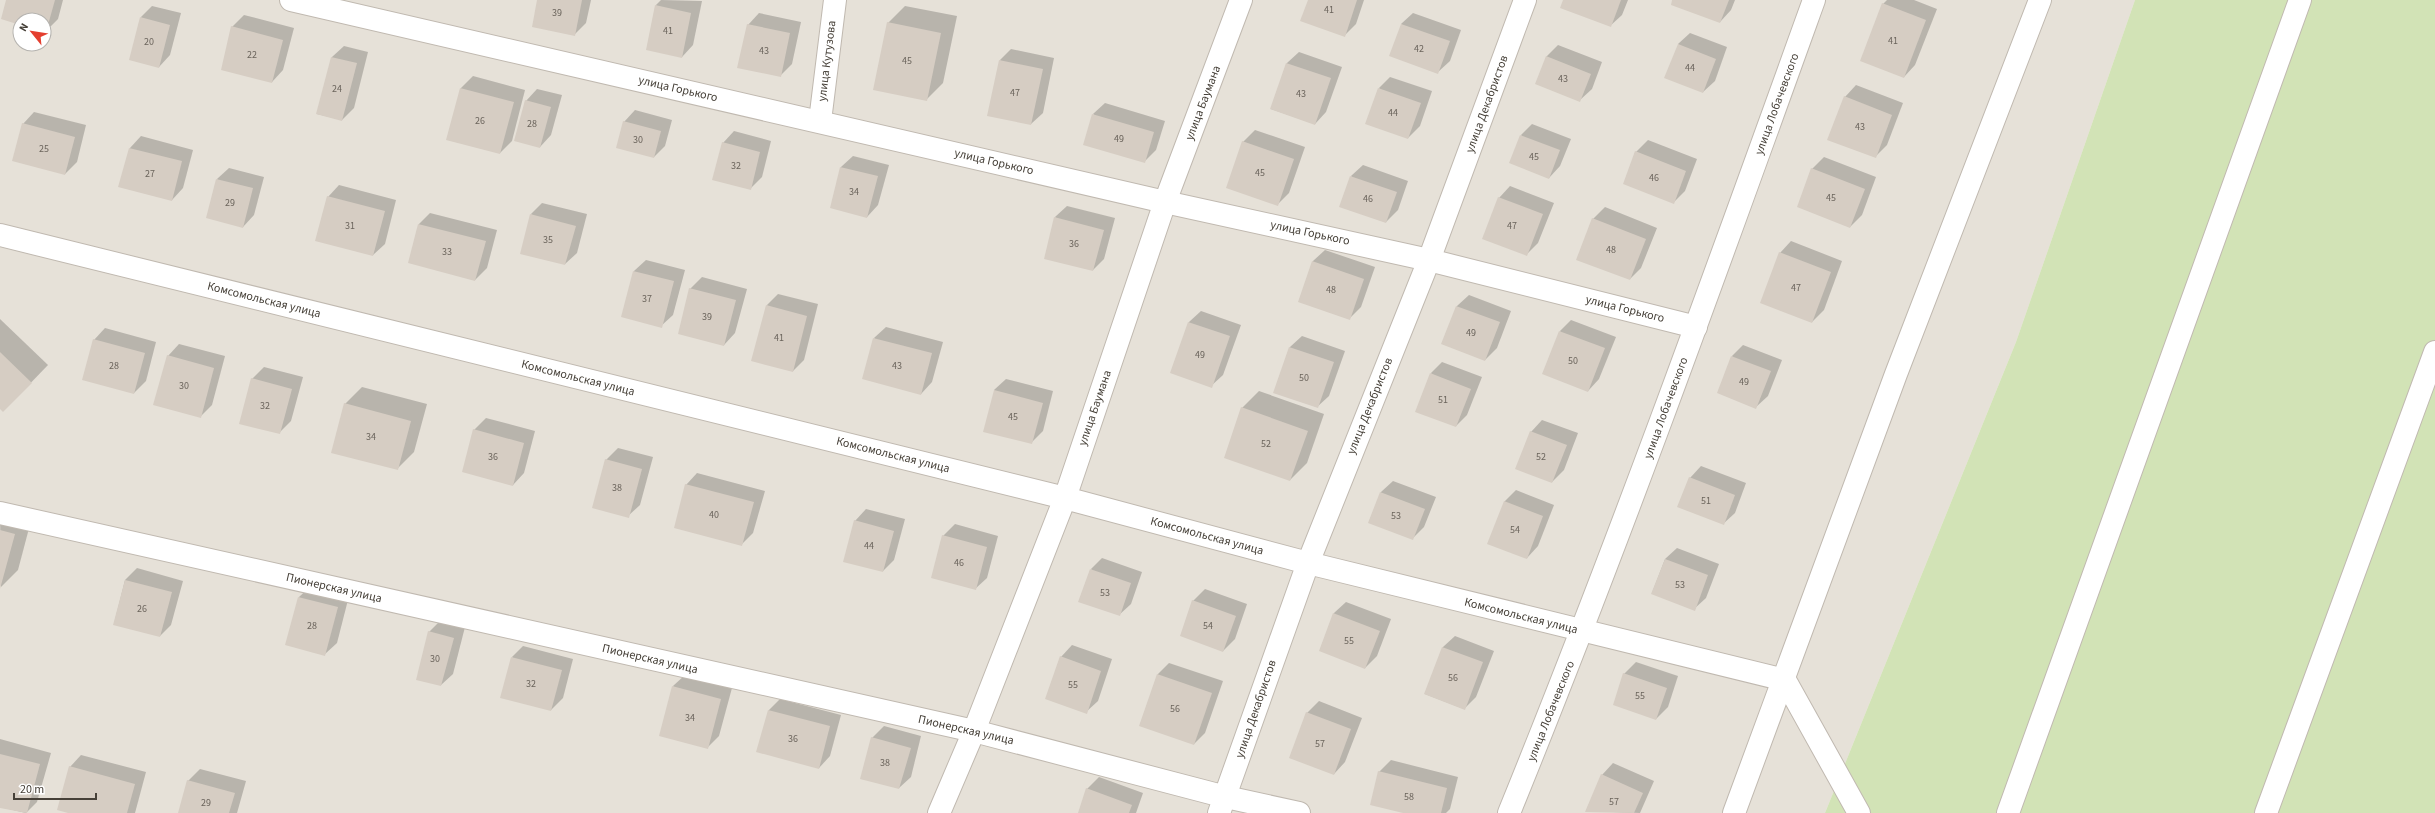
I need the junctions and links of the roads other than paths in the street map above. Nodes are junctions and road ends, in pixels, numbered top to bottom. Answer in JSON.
{"nodes":[{"id":1,"x":291,"y":0,"type":"edge"},
{"id":2,"x":835,"y":0,"type":"edge"},
{"id":3,"x":1241,"y":0,"type":"edge"},
{"id":4,"x":1525,"y":0,"type":"edge"},
{"id":5,"x":1814,"y":0,"type":"edge"},
{"id":6,"x":2040,"y":0,"type":"edge"},
{"id":7,"x":2300,"y":0,"type":"edge"},
{"id":8,"x":820,"y":121,"type":"junction"},
{"id":9,"x":1165,"y":202,"type":"junction"},
{"id":10,"x":0,"y":236,"type":"edge"},
{"id":11,"x":1429,"y":260,"type":"junction"},
{"id":12,"x":1696,"y":327,"type":"junction"},
{"id":13,"x":2435,"y":352,"type":"edge"},
{"id":14,"x":1065,"y":498,"type":"junction"},
{"id":15,"x":0,"y":513,"type":"edge"},
{"id":16,"x":1308,"y":563,"type":"junction"},
{"id":17,"x":1583,"y":632,"type":"junction"},
{"id":18,"x":1784,"y":680,"type":"junction"},
{"id":19,"x":974,"y":732,"type":"junction"},
{"id":20,"x":1223,"y":805,"type":"edge"},
{"id":21,"x":939,"y":813,"type":"edge"},
{"id":22,"x":1299,"y":813,"type":"edge"},
{"id":23,"x":1509,"y":813,"type":"edge"},
{"id":24,"x":1734,"y":813,"type":"edge"},
{"id":25,"x":1859,"y":813,"type":"edge"},
{"id":26,"x":2008,"y":813,"type":"edge"},
{"id":27,"x":2266,"y":813,"type":"edge"}],
"edges":[{"from":1,"to":8,"type":"street","name":"улица Горького"},
{"from":2,"to":8,"type":"street","name":"улица Кутузова"},
{"from":3,"to":9,"type":"street","name":"улица Баумана"},
{"from":4,"to":11,"type":"street","name":"улица Декабристов"},
{"from":5,"to":12,"type":"street","name":"улица Лобачевского"},
{"from":6,"to":18,"type":"street"},
{"from":7,"to":26,"type":"street"},
{"from":8,"to":9,"type":"street","name":"улица Горького"},
{"from":9,"to":11,"type":"street","name":"улица Горького"},
{"from":9,"to":14,"type":"street","name":"улица Баумана"},
{"from":10,"to":14,"type":"street","name":"Комсомольская улица"},
{"from":11,"to":12,"type":"street","name":"улица Горького"},
{"from":11,"to":16,"type":"street","name":"улица Декабристов"},
{"from":12,"to":17,"type":"street","name":"улица Лобачевского"},
{"from":13,"to":27,"type":"street"},
{"from":14,"to":16,"type":"street","name":"Комсомольская улица"},
{"from":14,"to":19,"type":"street","name":"улица Баумана"},
{"from":15,"to":19,"type":"street","name":"Пионерская улица"},
{"from":16,"to":17,"type":"street","name":"Комсомольская улица"},
{"from":16,"to":20,"type":"street","name":"улица Декабристов"},
{"from":17,"to":18,"type":"street","name":"Комсомольская улица"},
{"from":17,"to":23,"type":"street","name":"улица Лобачевского"},
{"from":18,"to":24,"type":"street"},
{"from":18,"to":25,"type":"street"},
{"from":19,"to":20,"type":"street","name":"Пионерская улица"},
{"from":19,"to":21,"type":"street","name":"улица Баумана"},
{"from":20,"to":22,"type":"street","name":"Пионерская улица"}]}
